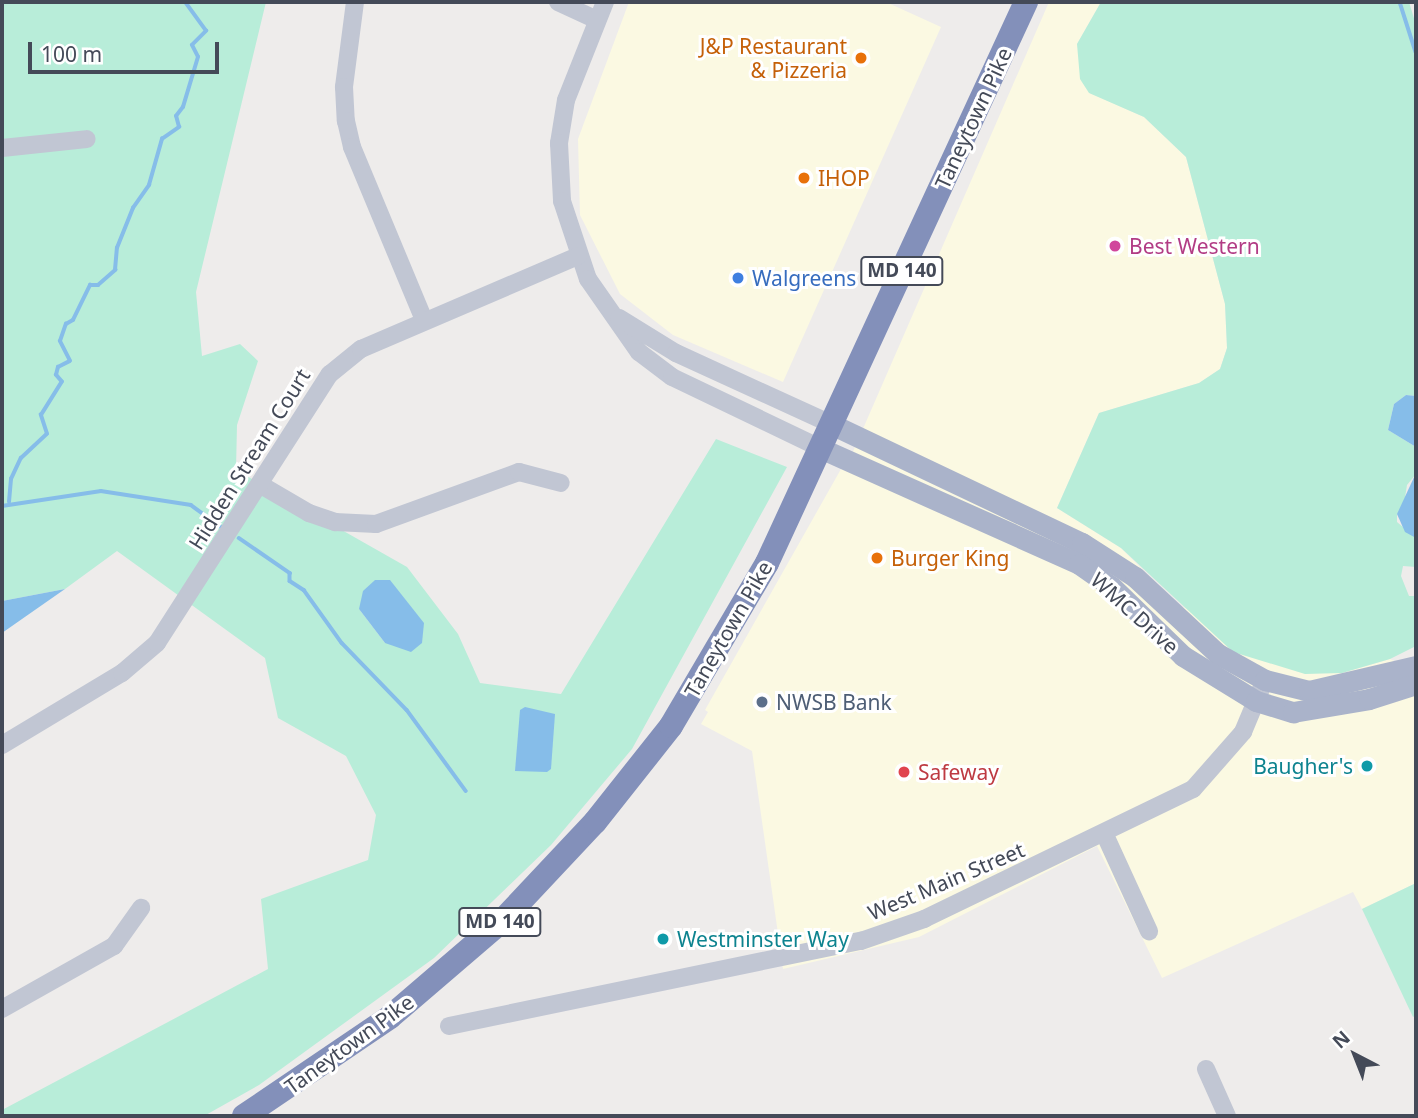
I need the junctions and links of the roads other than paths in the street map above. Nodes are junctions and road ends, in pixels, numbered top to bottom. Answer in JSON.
{"nodes":[{"id":1,"x":355,"y":2,"type":"edge"},
{"id":2,"x":558,"y":2,"type":"edge"},
{"id":3,"x":605,"y":2,"type":"edge"},
{"id":4,"x":1026,"y":2,"type":"edge"},
{"id":5,"x":597,"y":20,"type":"junction"},
{"id":6,"x":87,"y":139,"type":"dead end"},
{"id":7,"x":2,"y":148,"type":"edge"},
{"id":8,"x":578,"y":256,"type":"junction"},
{"id":9,"x":604,"y":305,"type":"junction"},
{"id":10,"x":424,"y":320,"type":"junction"},
{"id":11,"x":831,"y":424,"type":"junction"},
{"id":12,"x":820,"y":448,"type":"junction"},
{"id":13,"x":561,"y":483,"type":"dead end"},
{"id":14,"x":261,"y":485,"type":"junction"},
{"id":15,"x":1416,"y":666,"type":"edge"},
{"id":16,"x":1265,"y":680,"type":"junction"},
{"id":17,"x":1416,"y":684,"type":"edge"},
{"id":18,"x":1256,"y":701,"type":"junction"},
{"id":19,"x":2,"y":745,"type":"edge"},
{"id":20,"x":1105,"y":835,"type":"junction"},
{"id":21,"x":141,"y":908,"type":"dead end"},
{"id":22,"x":1149,"y":931,"type":"dead end"},
{"id":23,"x":2,"y":1009,"type":"edge"},
{"id":24,"x":449,"y":1026,"type":"dead end"},
{"id":25,"x":1206,"y":1069,"type":"dead end"},
{"id":26,"x":244,"y":1116,"type":"edge"},
{"id":27,"x":1227,"y":1116,"type":"edge"}],
"edges":[{"from":1,"to":10,"type":"street"},
{"from":2,"to":5,"type":"street"},
{"from":3,"to":5,"type":"street"},
{"from":4,"to":11,"type":"highway","name":"Taneytown Pike","number":"MD 140"},
{"from":5,"to":8,"type":"street"},
{"from":6,"to":7,"type":"street"},
{"from":8,"to":9,"type":"street"},
{"from":8,"to":10,"type":"street","name":"Hidden Stream Court"},
{"from":9,"to":11,"type":"street"},
{"from":9,"to":12,"type":"street"},
{"from":10,"to":14,"type":"street","name":"Hidden Stream Court"},
{"from":11,"to":12,"type":"highway","name":"Taneytown Pike","number":"MD 140"},
{"from":11,"to":16,"type":"main road","name":"WMC Drive"},
{"from":12,"to":18,"type":"main road","name":"WMC Drive"},
{"from":12,"to":26,"type":"highway","name":"Taneytown Pike","number":"MD 140"},
{"from":13,"to":14,"type":"street"},
{"from":14,"to":19,"type":"street","name":"Hidden Stream Court"},
{"from":15,"to":16,"type":"main road","name":"WMC Drive"},
{"from":16,"to":18,"type":"street","name":"West Main Street"},
{"from":17,"to":18,"type":"main road","name":"WMC Drive"},
{"from":18,"to":20,"type":"street","name":"West Main Street"},
{"from":20,"to":22,"type":"street"},
{"from":20,"to":24,"type":"street","name":"West Main Street"},
{"from":21,"to":23,"type":"street"},
{"from":25,"to":27,"type":"street"}]}
